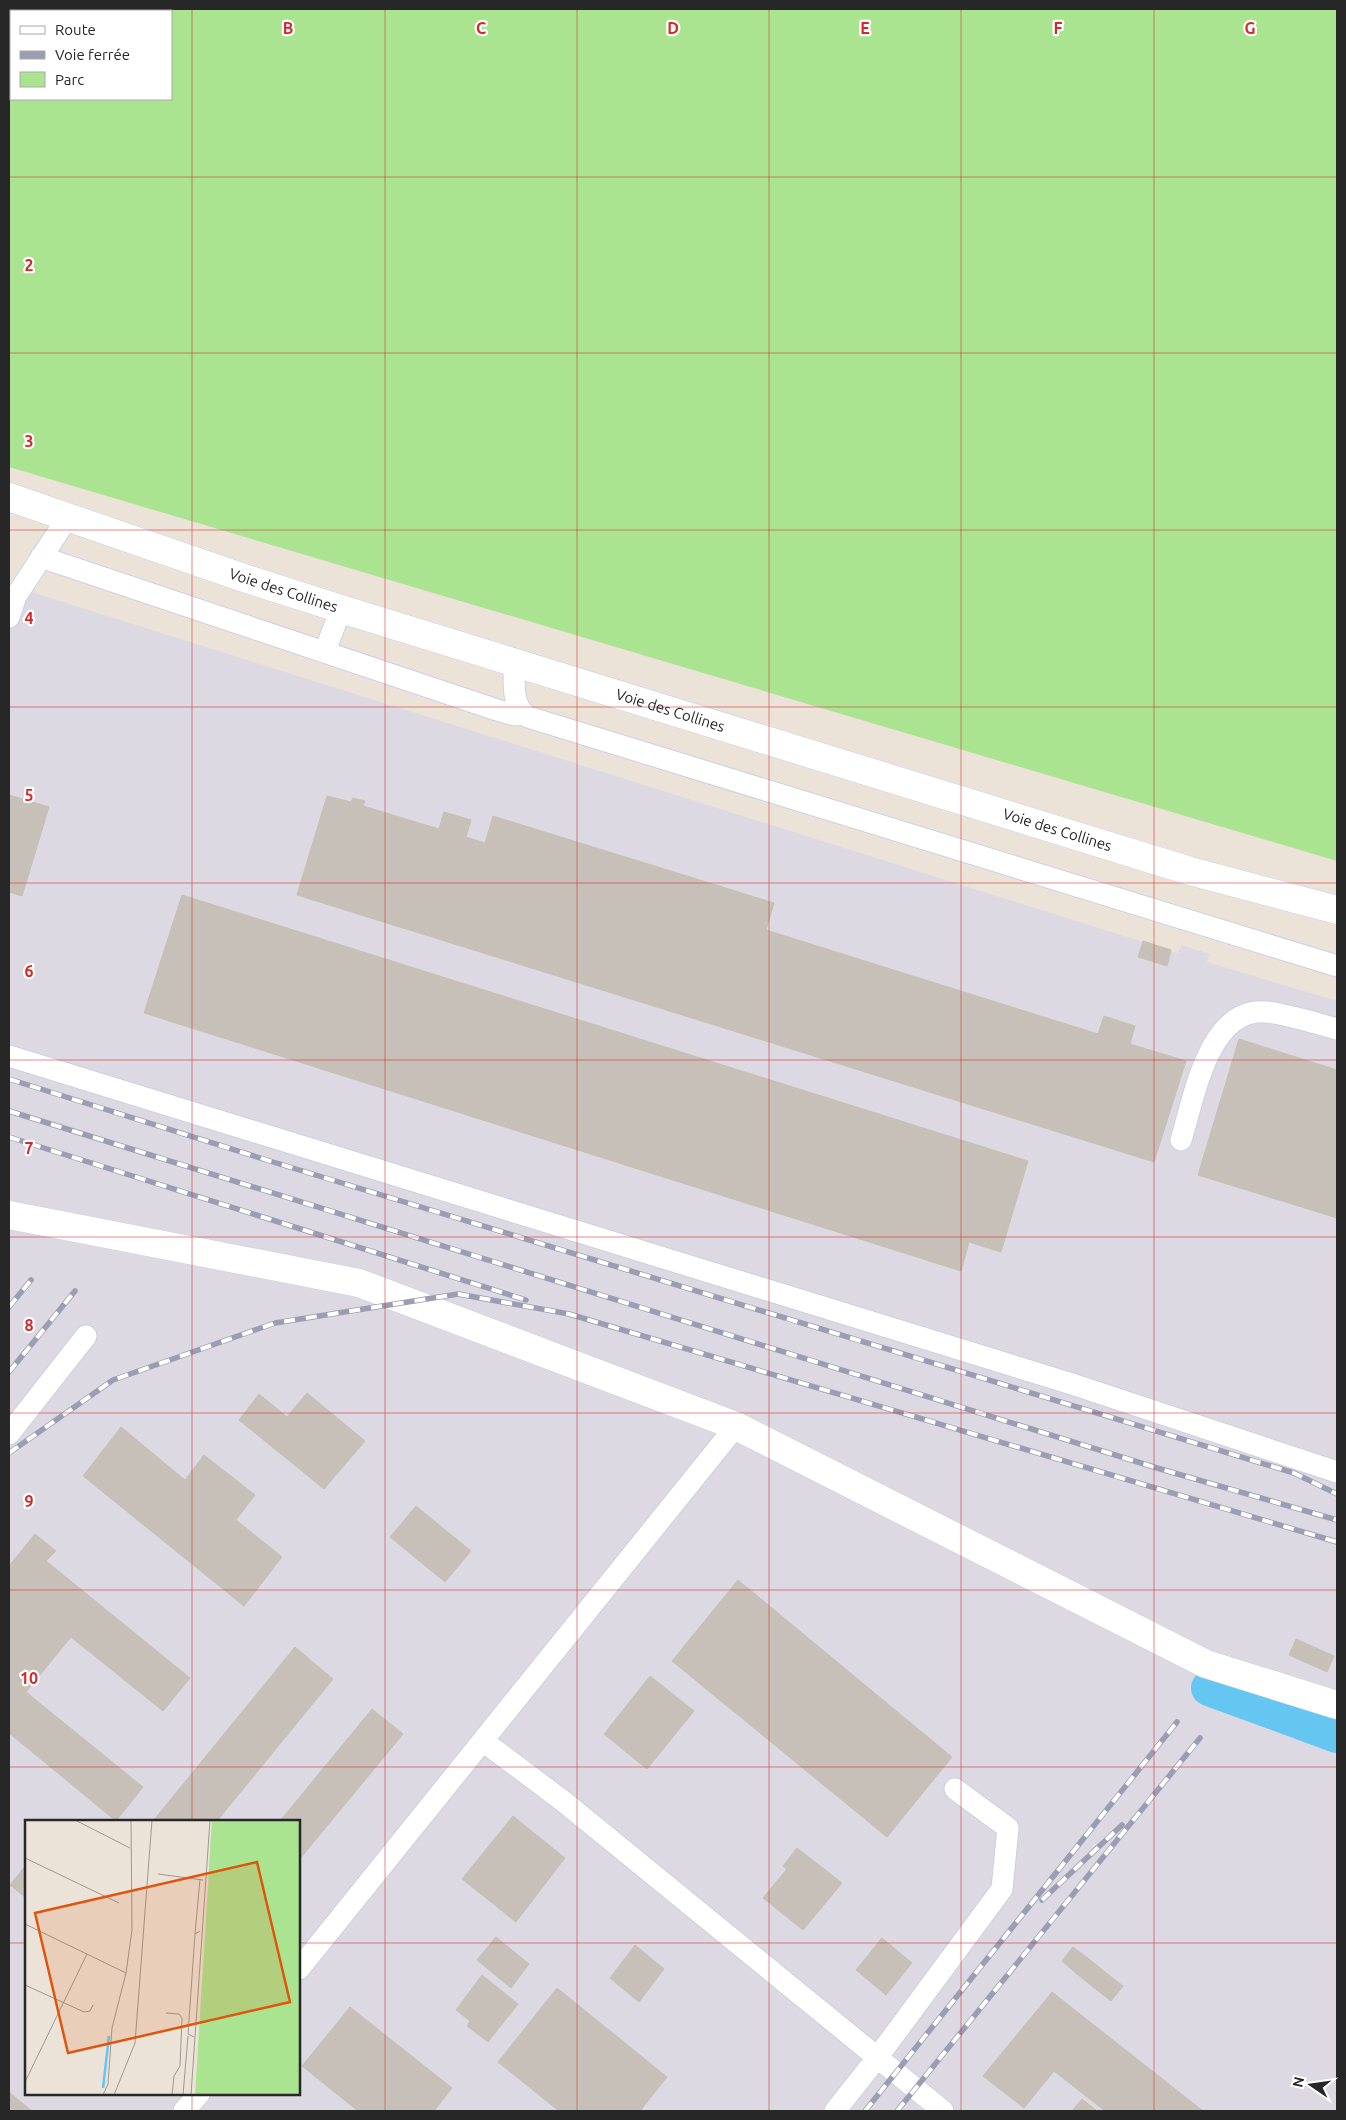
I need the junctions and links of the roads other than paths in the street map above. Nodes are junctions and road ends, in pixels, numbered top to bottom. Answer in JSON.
{"nodes":[{"id":1,"x":9,"y":497,"type":"edge"},
{"id":2,"x":68,"y":517,"type":"junction"},
{"id":3,"x":41,"y":557,"type":"junction"},
{"id":4,"x":341,"y":609,"type":"junction"},
{"id":5,"x":9,"y":618,"type":"edge"},
{"id":6,"x":326,"y":651,"type":"junction"},
{"id":7,"x":514,"y":662,"type":"junction"},
{"id":8,"x":524,"y":714,"type":"junction"},
{"id":9,"x":1337,"y":910,"type":"edge"},
{"id":10,"x":1337,"y":966,"type":"edge"},
{"id":11,"x":1337,"y":1029,"type":"edge"},
{"id":12,"x":9,"y":1056,"type":"edge"},
{"id":13,"x":1181,"y":1140,"type":"dead end"},
{"id":14,"x":9,"y":1215,"type":"edge"},
{"id":15,"x":86,"y":1336,"type":"dead end"},
{"id":16,"x":736,"y":1426,"type":"junction"},
{"id":17,"x":9,"y":1434,"type":"edge"},
{"id":18,"x":1337,"y":1472,"type":"edge"},
{"id":19,"x":1337,"y":1705,"type":"edge"},
{"id":20,"x":483,"y":1740,"type":"junction"},
{"id":21,"x":955,"y":1789,"type":"dead end"},
{"id":22,"x":300,"y":1968,"type":"edge"},
{"id":23,"x":877,"y":2058,"type":"junction"},
{"id":24,"x":197,"y":2095,"type":"edge"},
{"id":25,"x":184,"y":2111,"type":"edge"},
{"id":26,"x":835,"y":2111,"type":"edge"},
{"id":27,"x":943,"y":2111,"type":"edge"}],
"edges":[{"from":1,"to":2,"type":"street","name":"Voie des Collines"},
{"from":2,"to":3,"type":"lane"},
{"from":2,"to":4,"type":"street","name":"Voie des Collines"},
{"from":3,"to":5,"type":"lane"},
{"from":3,"to":6,"type":"lane"},
{"from":4,"to":6,"type":"lane"},
{"from":4,"to":7,"type":"street","name":"Voie des Collines"},
{"from":6,"to":8,"type":"lane"},
{"from":7,"to":8,"type":"lane"},
{"from":7,"to":9,"type":"street","name":"Voie des Collines"},
{"from":8,"to":10,"type":"lane"},
{"from":11,"to":13,"type":"lane"},
{"from":12,"to":18,"type":"lane"},
{"from":14,"to":16,"type":"street"},
{"from":15,"to":17,"type":"lane"},
{"from":16,"to":19,"type":"street"},
{"from":16,"to":20,"type":"lane"},
{"from":20,"to":22,"type":"lane"},
{"from":20,"to":23,"type":"lane"},
{"from":21,"to":23,"type":"lane"},
{"from":23,"to":26,"type":"lane"},
{"from":23,"to":27,"type":"lane"},
{"from":24,"to":25,"type":"lane"}]}
